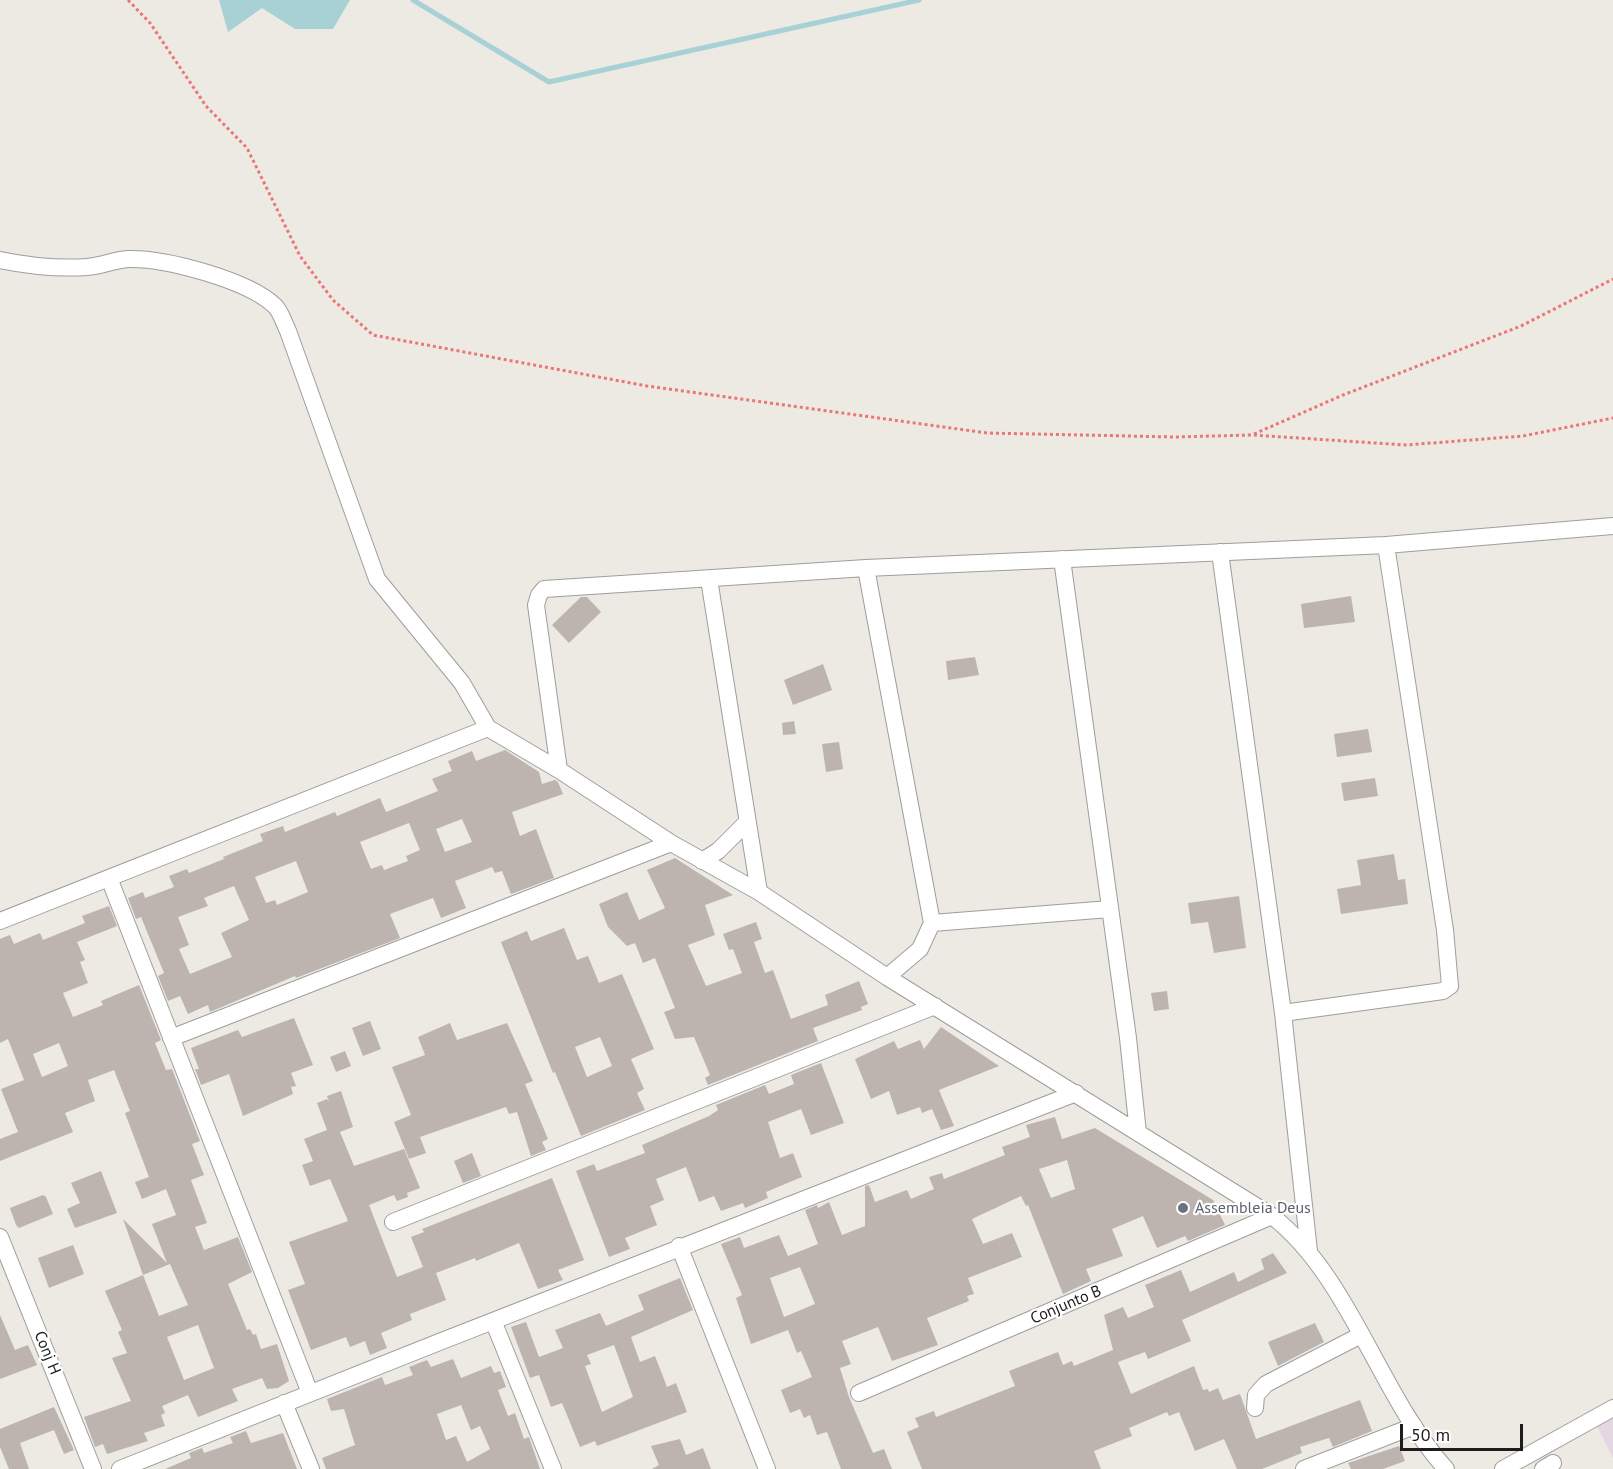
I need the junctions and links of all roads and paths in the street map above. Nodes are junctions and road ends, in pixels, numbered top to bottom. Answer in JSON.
{"nodes":[{"id":1,"x":128,"y":0,"type":"edge"},
{"id":2,"x":0,"y":260,"type":"edge"},
{"id":3,"x":1613,"y":279,"type":"edge"},
{"id":4,"x":1613,"y":418,"type":"edge"},
{"id":5,"x":1252,"y":435,"type":"junction"},
{"id":6,"x":1613,"y":526,"type":"edge"},
{"id":7,"x":1386,"y":545,"type":"junction"},
{"id":8,"x":1220,"y":552,"type":"junction"},
{"id":9,"x":1062,"y":559,"type":"junction"},
{"id":10,"x":866,"y":568,"type":"junction"},
{"id":11,"x":709,"y":579,"type":"junction"},
{"id":12,"x":488,"y":728,"type":"junction"},
{"id":13,"x":558,"y":770,"type":"junction"},
{"id":14,"x":747,"y":822,"type":"junction"},
{"id":15,"x":670,"y":843,"type":"junction"},
{"id":16,"x":702,"y":861,"type":"junction"},
{"id":17,"x":109,"y":878,"type":"junction"},
{"id":18,"x":759,"y":892,"type":"junction"},
{"id":19,"x":1110,"y":909,"type":"junction"},
{"id":20,"x":0,"y":921,"type":"edge"},
{"id":21,"x":932,"y":923,"type":"junction"},
{"id":22,"x":887,"y":977,"type":"junction"},
{"id":23,"x":935,"y":1006,"type":"junction"},
{"id":24,"x":1283,"y":1013,"type":"junction"},
{"id":25,"x":171,"y":1038,"type":"junction"},
{"id":26,"x":1076,"y":1093,"type":"junction"},
{"id":27,"x":1138,"y":1133,"type":"junction"},
{"id":28,"x":1272,"y":1216,"type":"junction"},
{"id":29,"x":393,"y":1222,"type":"dead end"},
{"id":30,"x":0,"y":1237,"type":"edge"},
{"id":31,"x":679,"y":1246,"type":"junction"},
{"id":32,"x":1309,"y":1252,"type":"junction"},
{"id":33,"x":494,"y":1323,"type":"junction"},
{"id":34,"x":1360,"y":1335,"type":"junction"},
{"id":35,"x":310,"y":1393,"type":"junction"},
{"id":36,"x":860,"y":1393,"type":"dead end"},
{"id":37,"x":284,"y":1404,"type":"junction"},
{"id":38,"x":1255,"y":1408,"type":"dead end"},
{"id":39,"x":1613,"y":1408,"type":"edge"},
{"id":40,"x":1414,"y":1426,"type":"junction"},
{"id":41,"x":93,"y":1469,"type":"edge"},
{"id":42,"x":120,"y":1469,"type":"edge"},
{"id":43,"x":311,"y":1469,"type":"edge"},
{"id":44,"x":553,"y":1469,"type":"edge"},
{"id":45,"x":767,"y":1469,"type":"edge"},
{"id":46,"x":1304,"y":1469,"type":"edge"},
{"id":47,"x":1446,"y":1469,"type":"edge"},
{"id":48,"x":1503,"y":1469,"type":"edge"}],
"edges":[{"from":1,"to":5,"type":"path"},
{"from":2,"to":12,"type":"street"},
{"from":3,"to":5,"type":"path"},
{"from":4,"to":5,"type":"path"},
{"from":6,"to":7,"type":"street"},
{"from":7,"to":8,"type":"street"},
{"from":7,"to":24,"type":"street"},
{"from":8,"to":9,"type":"street"},
{"from":8,"to":24,"type":"street"},
{"from":9,"to":10,"type":"street"},
{"from":9,"to":19,"type":"street"},
{"from":10,"to":11,"type":"street"},
{"from":10,"to":21,"type":"street"},
{"from":11,"to":13,"type":"street"},
{"from":11,"to":14,"type":"street"},
{"from":12,"to":13,"type":"street"},
{"from":12,"to":17,"type":"street"},
{"from":13,"to":15,"type":"street"},
{"from":14,"to":16,"type":"street"},
{"from":14,"to":18,"type":"street"},
{"from":15,"to":16,"type":"street"},
{"from":15,"to":25,"type":"street"},
{"from":16,"to":18,"type":"street"},
{"from":17,"to":20,"type":"street"},
{"from":17,"to":25,"type":"street"},
{"from":18,"to":22,"type":"street"},
{"from":19,"to":21,"type":"street"},
{"from":19,"to":27,"type":"street"},
{"from":21,"to":22,"type":"street"},
{"from":22,"to":23,"type":"street"},
{"from":23,"to":26,"type":"street"},
{"from":23,"to":29,"type":"street"},
{"from":24,"to":32,"type":"street"},
{"from":25,"to":35,"type":"street"},
{"from":26,"to":27,"type":"street"},
{"from":26,"to":31,"type":"street"},
{"from":27,"to":28,"type":"street"},
{"from":28,"to":32,"type":"street"},
{"from":28,"to":36,"type":"street","name":"Conjunto B"},
{"from":30,"to":41,"type":"street","name":"Conj H"},
{"from":31,"to":33,"type":"street"},
{"from":31,"to":45,"type":"street"},
{"from":32,"to":34,"type":"street"},
{"from":33,"to":35,"type":"street"},
{"from":33,"to":44,"type":"street"},
{"from":34,"to":38,"type":"street"},
{"from":34,"to":40,"type":"street"},
{"from":35,"to":37,"type":"street"},
{"from":37,"to":42,"type":"street"},
{"from":37,"to":43,"type":"street"},
{"from":39,"to":48,"type":"street"},
{"from":40,"to":46,"type":"street"},
{"from":40,"to":47,"type":"street"}]}
